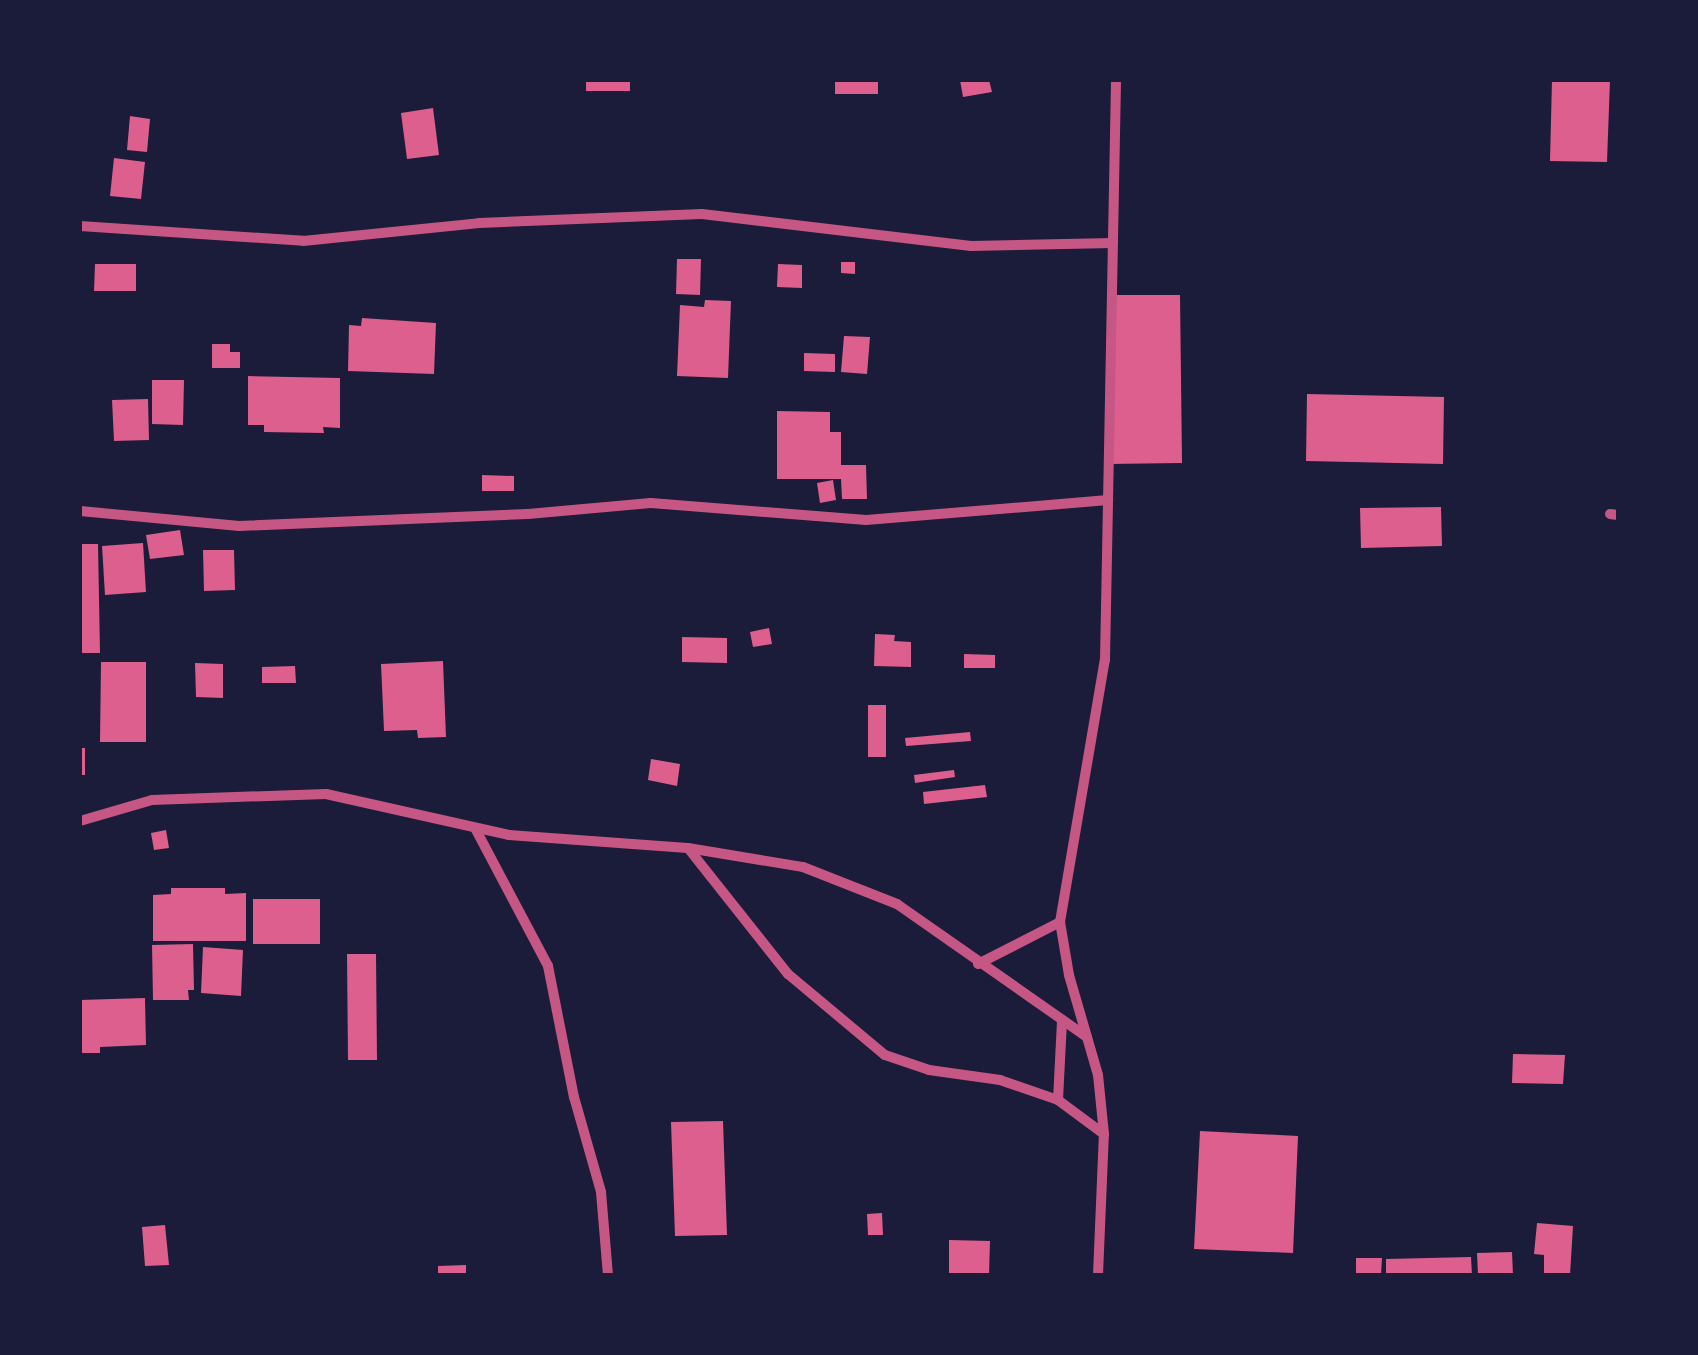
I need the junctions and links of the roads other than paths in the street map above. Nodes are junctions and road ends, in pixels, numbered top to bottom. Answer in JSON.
{"nodes":[{"id":1,"x":1116,"y":80,"type":"edge"},
{"id":2,"x":80,"y":226,"type":"edge"},
{"id":3,"x":1113,"y":244,"type":"junction"},
{"id":4,"x":1108,"y":500,"type":"junction"},
{"id":5,"x":80,"y":511,"type":"edge"},
{"id":6,"x":80,"y":821,"type":"edge"},
{"id":7,"x":475,"y":828,"type":"junction"},
{"id":8,"x":688,"y":848,"type":"junction"},
{"id":9,"x":1060,"y":922,"type":"junction"},
{"id":10,"x":978,"y":964,"type":"junction"},
{"id":11,"x":1062,"y":1020,"type":"junction"},
{"id":12,"x":1088,"y":1038,"type":"junction"},
{"id":13,"x":1058,"y":1100,"type":"junction"},
{"id":14,"x":1104,"y":1134,"type":"junction"},
{"id":15,"x":608,"y":1275,"type":"edge"},
{"id":16,"x":1098,"y":1275,"type":"edge"}],
"edges":[{"from":1,"to":3,"type":"street"},
{"from":2,"to":3,"type":"street"},
{"from":3,"to":4,"type":"street"},
{"from":4,"to":5,"type":"street"},
{"from":4,"to":9,"type":"street"},
{"from":6,"to":7,"type":"street"},
{"from":7,"to":8,"type":"street"},
{"from":7,"to":15,"type":"street"},
{"from":8,"to":10,"type":"street"},
{"from":8,"to":13,"type":"street"},
{"from":9,"to":10,"type":"street"},
{"from":9,"to":12,"type":"street"},
{"from":10,"to":11,"type":"street"},
{"from":11,"to":12,"type":"street"},
{"from":11,"to":13,"type":"street"},
{"from":12,"to":14,"type":"street"},
{"from":13,"to":14,"type":"street"},
{"from":14,"to":16,"type":"street"}]}
